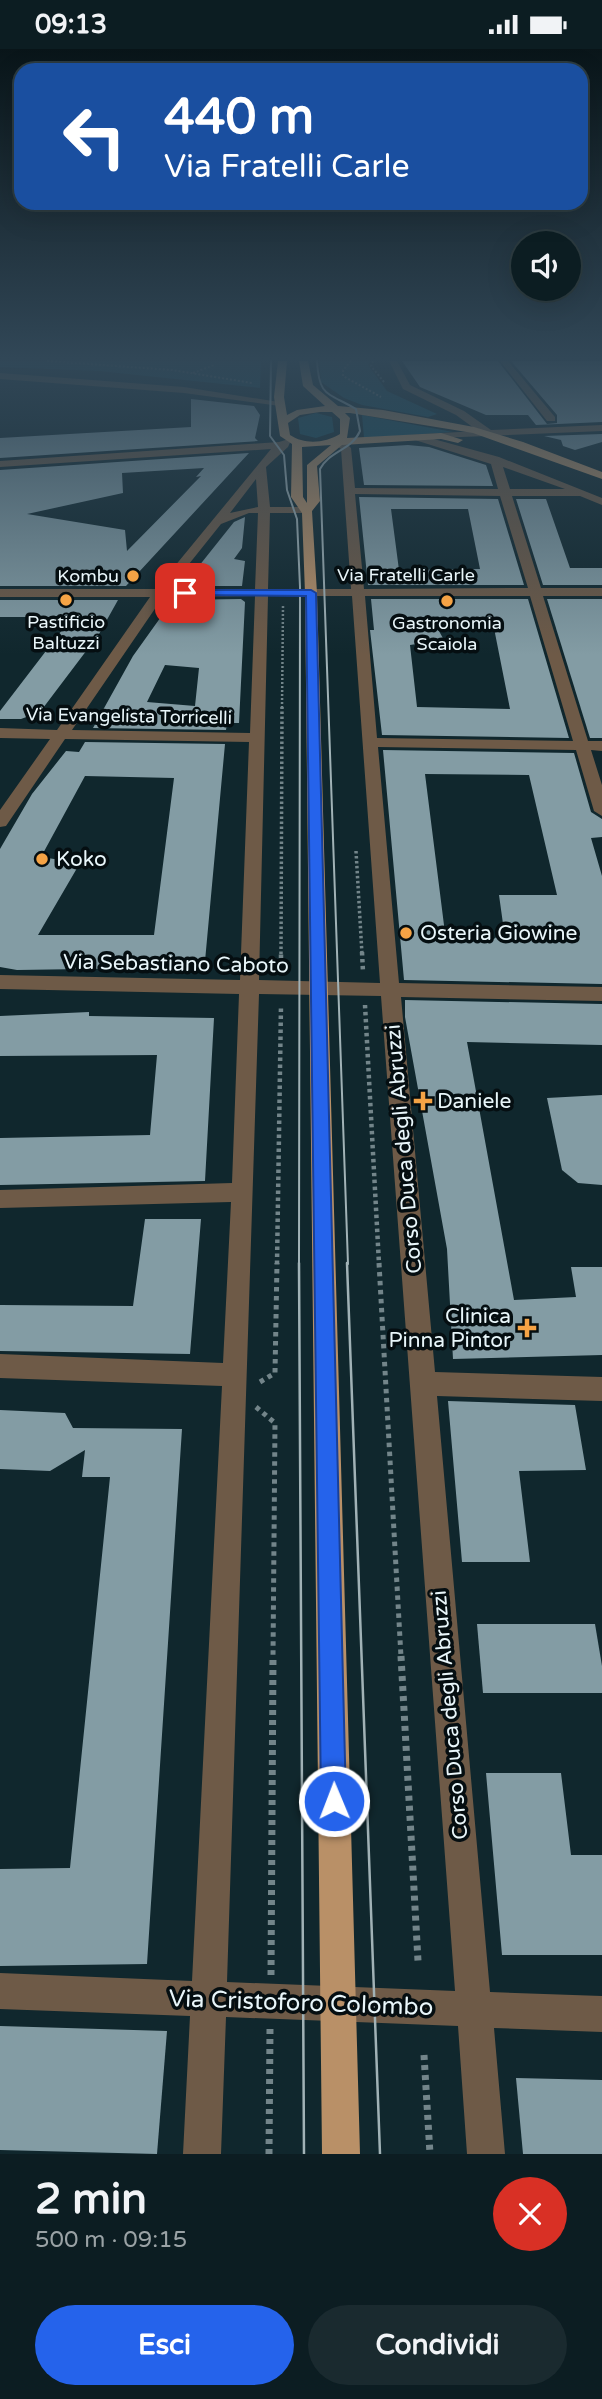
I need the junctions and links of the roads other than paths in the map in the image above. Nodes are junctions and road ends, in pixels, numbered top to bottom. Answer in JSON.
{"nodes":[{"id":1,"x":84,"y":459,"type":"edge"},
{"id":2,"x":271,"y":459,"type":"edge"},
{"id":3,"x":290,"y":459,"type":"edge"},
{"id":4,"x":319,"y":459,"type":"edge"},
{"id":5,"x":347,"y":459,"type":"edge"},
{"id":6,"x":495,"y":459,"type":"joint"},
{"id":7,"x":526,"y":459,"type":"edge"},
{"id":8,"x":557,"y":459,"type":"edge"},
{"id":9,"x":0,"y":464,"type":"edge"},
{"id":10,"x":261,"y":468,"type":"junction"},
{"id":11,"x":602,"y":476,"type":"edge"},
{"id":12,"x":602,"y":490,"type":"edge"},
{"id":13,"x":349,"y":491,"type":"junction"},
{"id":14,"x":505,"y":492,"type":"junction"},
{"id":15,"x":582,"y":493,"type":"junction"},
{"id":16,"x":602,"y":502,"type":"edge"},
{"id":17,"x":264,"y":509,"type":"junction"},
{"id":18,"x":307,"y":510,"type":"junction"},
{"id":19,"x":217,"y":521,"type":"junction"},
{"id":20,"x":533,"y":592,"type":"junction"},
{"id":21,"x":602,"y":592,"type":"edge"},
{"id":22,"x":0,"y":593,"type":"edge"},
{"id":23,"x":159,"y":593,"type":"junction"},
{"id":24,"x":272,"y":593,"type":"junction"},
{"id":25,"x":311,"y":593,"type":"junction"},
{"id":26,"x":358,"y":594,"type":"junction"},
{"id":27,"x":0,"y":733,"type":"edge"},
{"id":28,"x":60,"y":734,"type":"junction"},
{"id":29,"x":257,"y":738,"type":"junction"},
{"id":30,"x":371,"y":741,"type":"junction"},
{"id":31,"x":582,"y":746,"type":"junction"},
{"id":32,"x":602,"y":746,"type":"edge"},
{"id":33,"x":602,"y":811,"type":"edge"},
{"id":34,"x":0,"y":822,"type":"edge"},
{"id":35,"x":0,"y":982,"type":"edge"},
{"id":36,"x":249,"y":988,"type":"junction"},
{"id":37,"x":391,"y":989,"type":"junction"},
{"id":38,"x":317,"y":991,"type":"junction"},
{"id":39,"x":602,"y":994,"type":"edge"},
{"id":40,"x":243,"y":1192,"type":"junction"},
{"id":41,"x":0,"y":1199,"type":"edge"},
{"id":42,"x":0,"y":1366,"type":"edge"},
{"id":43,"x":235,"y":1375,"type":"junction"},
{"id":44,"x":424,"y":1384,"type":"junction"},
{"id":45,"x":602,"y":1389,"type":"edge"},
{"id":46,"x":0,"y":1991,"type":"edge"},
{"id":47,"x":207,"y":2000,"type":"junction"},
{"id":48,"x":338,"y":2005,"type":"junction"},
{"id":49,"x":474,"y":2010,"type":"junction"},
{"id":50,"x":602,"y":2014,"type":"edge"},
{"id":51,"x":202,"y":2154,"type":"edge"},
{"id":52,"x":341,"y":2154,"type":"edge"},
{"id":53,"x":486,"y":2154,"type":"edge"}],
"edges":[{"from":1,"to":9,"type":"street"},
{"from":2,"to":10,"type":"street"},
{"from":3,"to":18,"type":"main road"},
{"from":4,"to":18,"type":"main road"},
{"from":5,"to":13,"type":"street","name":"Corso Duca degli Abruzzi"},
{"from":6,"to":14,"type":"street"},
{"from":6,"to":15,"type":"street"},
{"from":7,"to":12,"type":"main road"},
{"from":8,"to":11,"type":"main road"},
{"from":10,"to":17,"type":"street"},
{"from":10,"to":19,"type":"street"},
{"from":13,"to":14,"type":"street"},
{"from":13,"to":26,"type":"street","name":"Corso Duca degli Abruzzi"},
{"from":14,"to":15,"type":"street"},
{"from":14,"to":20,"type":"street"},
{"from":15,"to":16,"type":"street"},
{"from":17,"to":18,"type":"street"},
{"from":17,"to":19,"type":"street"},
{"from":17,"to":24,"type":"street"},
{"from":18,"to":25,"type":"main road"},
{"from":19,"to":23,"type":"street"},
{"from":20,"to":21,"type":"street","name":"Via Fratelli Carle"},
{"from":20,"to":26,"type":"street","name":"Via Fratelli Carle"},
{"from":20,"to":31,"type":"street"},
{"from":22,"to":23,"type":"street","name":"Via Fratelli Carle"},
{"from":23,"to":24,"type":"street","name":"Via Fratelli Carle"},
{"from":23,"to":28,"type":"street"},
{"from":24,"to":25,"type":"street","name":"Via Fratelli Carle"},
{"from":24,"to":29,"type":"street"},
{"from":25,"to":26,"type":"street","name":"Via Fratelli Carle"},
{"from":25,"to":38,"type":"main road"},
{"from":26,"to":30,"type":"street","name":"Corso Duca degli Abruzzi"},
{"from":27,"to":28,"type":"street","name":"Via Evangelista Torricelli"},
{"from":28,"to":29,"type":"street","name":"Via Evangelista Torricelli"},
{"from":28,"to":34,"type":"street"},
{"from":29,"to":36,"type":"street"},
{"from":30,"to":31,"type":"street"},
{"from":30,"to":37,"type":"street","name":"Corso Duca degli Abruzzi"},
{"from":31,"to":32,"type":"street"},
{"from":31,"to":33,"type":"street"},
{"from":35,"to":36,"type":"street","name":"Via Sebastiano Caboto"},
{"from":36,"to":38,"type":"street","name":"Via Sebastiano Caboto"},
{"from":36,"to":40,"type":"street"},
{"from":37,"to":38,"type":"street","name":"Via Sebastiano Caboto"},
{"from":37,"to":39,"type":"street","name":"Via Sebastiano Caboto"},
{"from":37,"to":44,"type":"street","name":"Corso Duca degli Abruzzi"},
{"from":38,"to":48,"type":"main road"},
{"from":40,"to":41,"type":"street"},
{"from":40,"to":43,"type":"street"},
{"from":42,"to":43,"type":"street"},
{"from":43,"to":47,"type":"street"},
{"from":44,"to":45,"type":"street"},
{"from":44,"to":49,"type":"street","name":"Corso Duca degli Abruzzi"},
{"from":46,"to":47,"type":"street","name":"Via Cristoforo Colombo"},
{"from":47,"to":48,"type":"street","name":"Via Cristoforo Colombo"},
{"from":47,"to":51,"type":"street"},
{"from":48,"to":49,"type":"street","name":"Via Cristoforo Colombo"},
{"from":48,"to":52,"type":"main road"},
{"from":49,"to":50,"type":"street","name":"Via Cristoforo Colombo"},
{"from":49,"to":53,"type":"street","name":"Corso Duca degli Abruzzi"}]}
